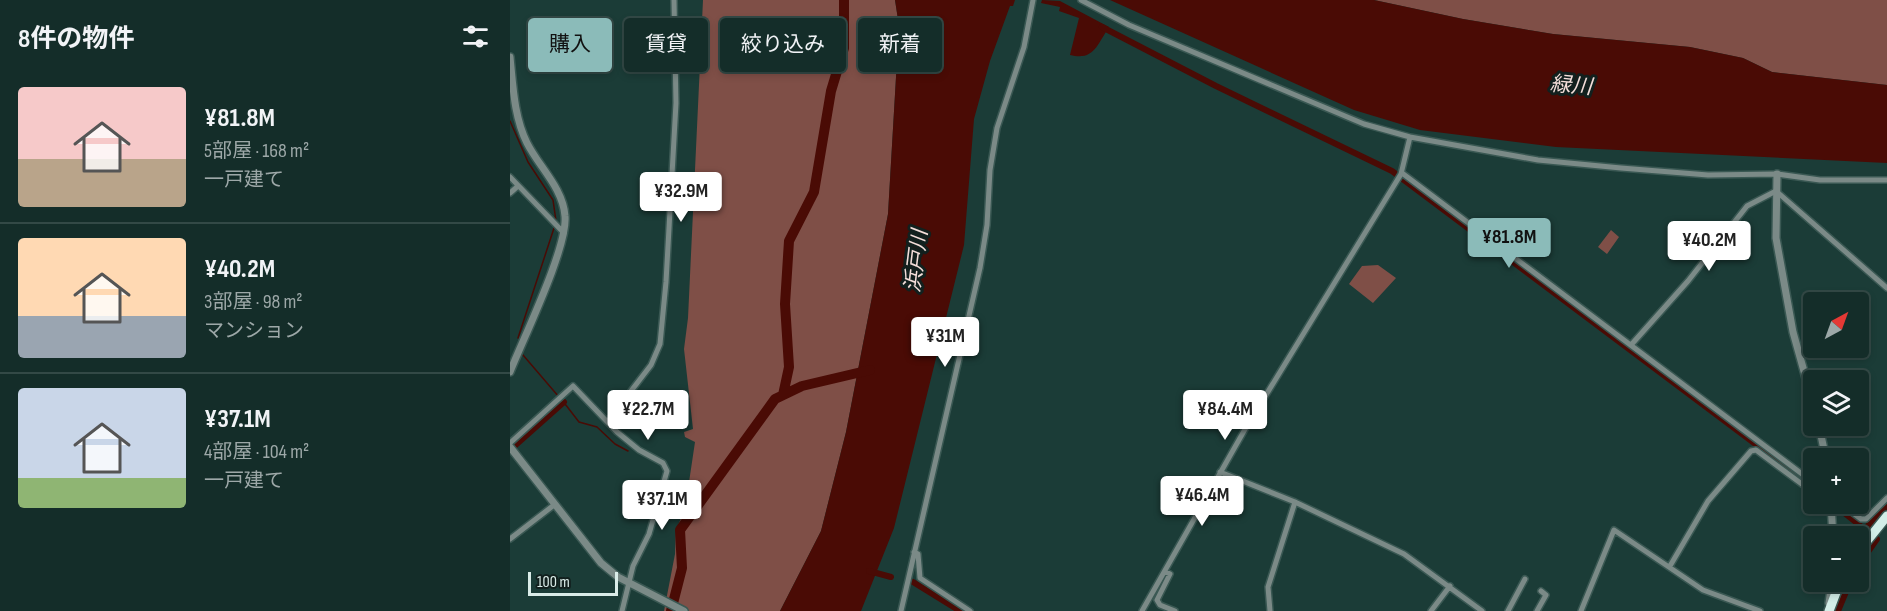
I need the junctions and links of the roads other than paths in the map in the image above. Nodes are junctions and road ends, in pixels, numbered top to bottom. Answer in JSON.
{"nodes":[{"id":1,"x":674,"y":0,"type":"edge"},
{"id":2,"x":1034,"y":0,"type":"edge"},
{"id":3,"x":1081,"y":0,"type":"edge"},
{"id":4,"x":510,"y":57,"type":"edge"},
{"id":5,"x":1410,"y":137,"type":"junction"},
{"id":6,"x":1777,"y":174,"type":"junction"},
{"id":7,"x":1400,"y":176,"type":"junction"},
{"id":8,"x":510,"y":177,"type":"edge"},
{"id":9,"x":1887,"y":180,"type":"edge"},
{"id":10,"x":518,"y":186,"type":"junction"},
{"id":11,"x":1776,"y":191,"type":"junction"},
{"id":12,"x":510,"y":193,"type":"edge"},
{"id":13,"x":564,"y":233,"type":"junction"},
{"id":14,"x":1887,"y":288,"type":"edge"},
{"id":15,"x":1630,"y":345,"type":"junction"},
{"id":16,"x":1804,"y":370,"type":"edge"},
{"id":17,"x":510,"y":372,"type":"edge"},
{"id":18,"x":608,"y":422,"type":"junction"},
{"id":19,"x":510,"y":442,"type":"edge"},
{"id":20,"x":512,"y":449,"type":"edge"},
{"id":21,"x":1220,"y":472,"type":"junction"},
{"id":22,"x":1803,"y":475,"type":"edge"},
{"id":23,"x":1803,"y":486,"type":"edge"},
{"id":24,"x":1887,"y":498,"type":"edge"},
{"id":25,"x":1295,"y":502,"type":"junction"},
{"id":26,"x":554,"y":505,"type":"junction"},
{"id":27,"x":1854,"y":514,"type":"edge"},
{"id":28,"x":1887,"y":516,"type":"edge"},
{"id":29,"x":1869,"y":538,"type":"edge"},
{"id":30,"x":510,"y":539,"type":"edge"},
{"id":31,"x":914,"y":552,"type":"junction"},
{"id":32,"x":1670,"y":566,"type":"junction"},
{"id":33,"x":1166,"y":572,"type":"junction"},
{"id":34,"x":1525,"y":579,"type":"dead end"},
{"id":35,"x":628,"y":582,"type":"junction"},
{"id":36,"x":1450,"y":586,"type":"junction"},
{"id":37,"x":1541,"y":591,"type":"dead end"},
{"id":38,"x":1831,"y":592,"type":"edge"},
{"id":39,"x":1836,"y":592,"type":"edge"},
{"id":40,"x":622,"y":611,"type":"edge"},
{"id":41,"x":684,"y":611,"type":"edge"},
{"id":42,"x":901,"y":611,"type":"edge"},
{"id":43,"x":970,"y":611,"type":"edge"},
{"id":44,"x":1142,"y":611,"type":"edge"},
{"id":45,"x":1174,"y":611,"type":"edge"},
{"id":46,"x":1270,"y":611,"type":"edge"},
{"id":47,"x":1431,"y":611,"type":"edge"},
{"id":48,"x":1482,"y":611,"type":"edge"},
{"id":49,"x":1508,"y":611,"type":"edge"},
{"id":50,"x":1537,"y":611,"type":"edge"},
{"id":51,"x":1581,"y":611,"type":"edge"},
{"id":52,"x":1760,"y":611,"type":"edge"},
{"id":53,"x":1829,"y":611,"type":"edge"}],
"edges":[{"from":1,"to":18,"type":"street"},
{"from":2,"to":31,"type":"street"},
{"from":3,"to":5,"type":"street"},
{"from":4,"to":13,"type":"street"},
{"from":5,"to":6,"type":"street"},
{"from":5,"to":7,"type":"street"},
{"from":6,"to":9,"type":"street"},
{"from":6,"to":11,"type":"street"},
{"from":7,"to":15,"type":"street"},
{"from":7,"to":21,"type":"street"},
{"from":8,"to":10,"type":"street"},
{"from":10,"to":12,"type":"street"},
{"from":10,"to":13,"type":"street"},
{"from":11,"to":14,"type":"street"},
{"from":11,"to":15,"type":"street"},
{"from":11,"to":16,"type":"street"},
{"from":13,"to":17,"type":"street"},
{"from":15,"to":22,"type":"street"},
{"from":18,"to":19,"type":"street"},
{"from":18,"to":35,"type":"street"},
{"from":20,"to":26,"type":"street"},
{"from":21,"to":25,"type":"street"},
{"from":21,"to":33,"type":"street"},
{"from":23,"to":32,"type":"street"},
{"from":24,"to":27,"type":"street"},
{"from":25,"to":36,"type":"street"},
{"from":25,"to":46,"type":"street"},
{"from":26,"to":30,"type":"street"},
{"from":26,"to":35,"type":"street"},
{"from":28,"to":29,"type":"highway"},
{"from":31,"to":42,"type":"street"},
{"from":31,"to":43,"type":"street"},
{"from":32,"to":51,"type":"street"},
{"from":32,"to":52,"type":"street"},
{"from":33,"to":44,"type":"street"},
{"from":33,"to":45,"type":"street"},
{"from":34,"to":49,"type":"street"},
{"from":35,"to":40,"type":"street"},
{"from":35,"to":41,"type":"street"},
{"from":36,"to":47,"type":"street"},
{"from":36,"to":48,"type":"street"},
{"from":37,"to":50,"type":"street"},
{"from":38,"to":53,"type":"street"},
{"from":39,"to":53,"type":"highway"}]}
